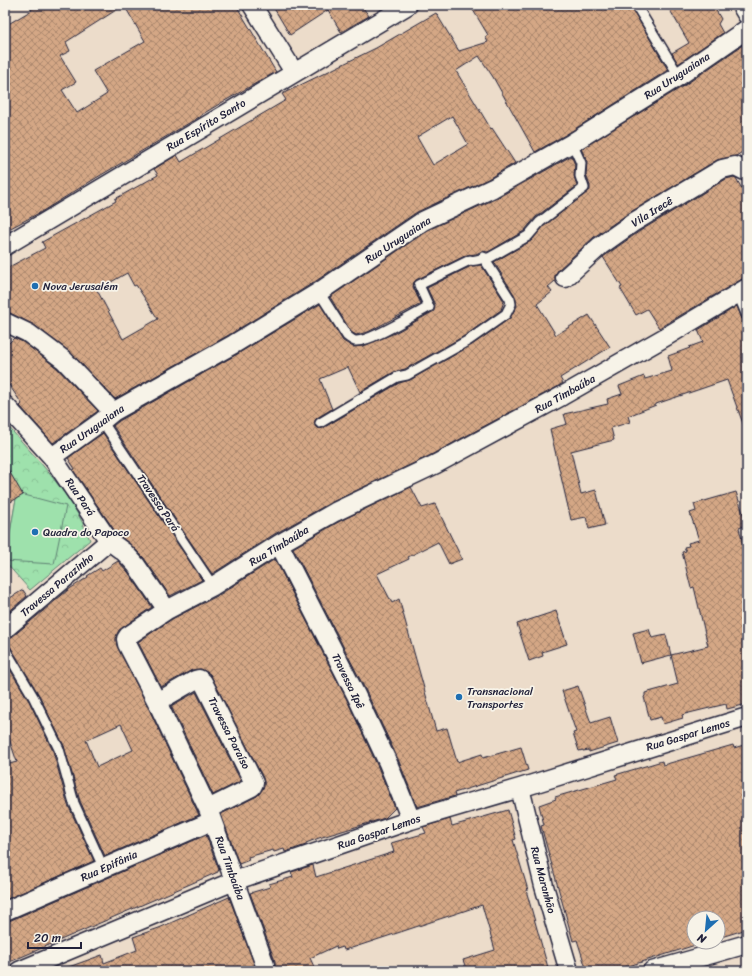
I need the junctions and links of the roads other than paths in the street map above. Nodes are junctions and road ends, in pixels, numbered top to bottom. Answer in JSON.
{"nodes":[{"id":1,"x":252,"y":5,"type":"edge"},
{"id":2,"x":408,"y":5,"type":"edge"},
{"id":3,"x":636,"y":5,"type":"edge"},
{"id":4,"x":741,"y":5,"type":"edge"},
{"id":5,"x":747,"y":15,"type":"edge"},
{"id":6,"x":747,"y":29,"type":"edge"},
{"id":7,"x":294,"y":72,"type":"junction"},
{"id":8,"x":679,"y":76,"type":"junction"},
{"id":9,"x":572,"y":143,"type":"junction"},
{"id":10,"x":747,"y":172,"type":"edge"},
{"id":11,"x":5,"y":246,"type":"edge"},
{"id":12,"x":483,"y":257,"type":"junction"},
{"id":13,"x":565,"y":278,"type":"dead end"},
{"id":14,"x":742,"y":291,"type":"edge"},
{"id":15,"x":319,"y":292,"type":"junction"},
{"id":16,"x":747,"y":316,"type":"edge"},
{"id":17,"x":5,"y":322,"type":"edge"},
{"id":18,"x":5,"y":405,"type":"edge"},
{"id":19,"x":108,"y":416,"type":"junction"},
{"id":20,"x":320,"y":423,"type":"dead end"},
{"id":21,"x":52,"y":457,"type":"junction"},
{"id":22,"x":109,"y":540,"type":"junction"},
{"id":23,"x":279,"y":544,"type":"junction"},
{"id":24,"x":213,"y":586,"type":"junction"},
{"id":25,"x":167,"y":610,"type":"junction"},
{"id":26,"x":5,"y":629,"type":"edge"},
{"id":27,"x":5,"y":649,"type":"edge"},
{"id":28,"x":157,"y":702,"type":"junction"},
{"id":29,"x":747,"y":717,"type":"edge"},
{"id":30,"x":520,"y":788,"type":"junction"},
{"id":31,"x":210,"y":815,"type":"junction"},
{"id":32,"x":411,"y":820,"type":"junction"},
{"id":33,"x":104,"y":869,"type":"junction"},
{"id":34,"x":234,"y":881,"type":"junction"},
{"id":35,"x":5,"y":912,"type":"edge"},
{"id":36,"x":747,"y":944,"type":"edge"},
{"id":37,"x":262,"y":968,"type":"edge"},
{"id":38,"x":19,"y":971,"type":"edge"},
{"id":39,"x":569,"y":971,"type":"edge"},
{"id":40,"x":652,"y":971,"type":"edge"}],
"edges":[{"from":1,"to":7,"type":"street"},
{"from":2,"to":7,"type":"street","name":"Rua Espírito Santo"},
{"from":3,"to":8,"type":"lane"},
{"from":4,"to":5,"type":"street"},
{"from":6,"to":8,"type":"street","name":"Rua Uruguaiana"},
{"from":7,"to":11,"type":"street","name":"Rua Espírito Santo"},
{"from":8,"to":9,"type":"street","name":"Rua Uruguaiana"},
{"from":9,"to":12,"type":"lane"},
{"from":9,"to":15,"type":"street","name":"Rua Uruguaiana"},
{"from":10,"to":13,"type":"street","name":"Vila Irecê"},
{"from":12,"to":15,"type":"lane"},
{"from":12,"to":20,"type":"lane"},
{"from":14,"to":16,"type":"lane"},
{"from":14,"to":23,"type":"street","name":"Rua Timbaúba"},
{"from":15,"to":19,"type":"street","name":"Rua Uruguaiana"},
{"from":17,"to":19,"type":"street","name":"Travessa Pará"},
{"from":18,"to":21,"type":"street","name":"Rua Pará"},
{"from":19,"to":21,"type":"street","name":"Rua Uruguaiana"},
{"from":19,"to":24,"type":"lane","name":"Travessa Pará"},
{"from":21,"to":22,"type":"street","name":"Rua Pará"},
{"from":22,"to":25,"type":"street","name":"Rua Pará"},
{"from":22,"to":26,"type":"street","name":"Travessa Parazinho"},
{"from":23,"to":24,"type":"street","name":"Rua Timbaúba"},
{"from":23,"to":32,"type":"street","name":"Travessa Ipê"},
{"from":24,"to":25,"type":"street","name":"Rua Timbaúba"},
{"from":25,"to":28,"type":"street","name":"Rua Timbaúba"},
{"from":27,"to":33,"type":"lane"},
{"from":28,"to":31,"type":"street","name":"Rua Timbaúba"},
{"from":28,"to":31,"type":"street","name":"Travessa Paraíso"},
{"from":29,"to":30,"type":"street","name":"Rua Gaspar Lemos"},
{"from":30,"to":32,"type":"street","name":"Rua Gaspar Lemos"},
{"from":30,"to":39,"type":"street","name":"Rua Maranhão"},
{"from":31,"to":33,"type":"street","name":"Rua Epifânia"},
{"from":31,"to":34,"type":"street","name":"Rua Timbaúba"},
{"from":32,"to":34,"type":"street","name":"Rua Gaspar Lemos"},
{"from":33,"to":35,"type":"street","name":"Rua Epifânia"},
{"from":34,"to":37,"type":"street","name":"Rua Timbaúba"},
{"from":34,"to":38,"type":"street","name":"Rua Gaspar Lemos"},
{"from":36,"to":40,"type":"street"}]}
